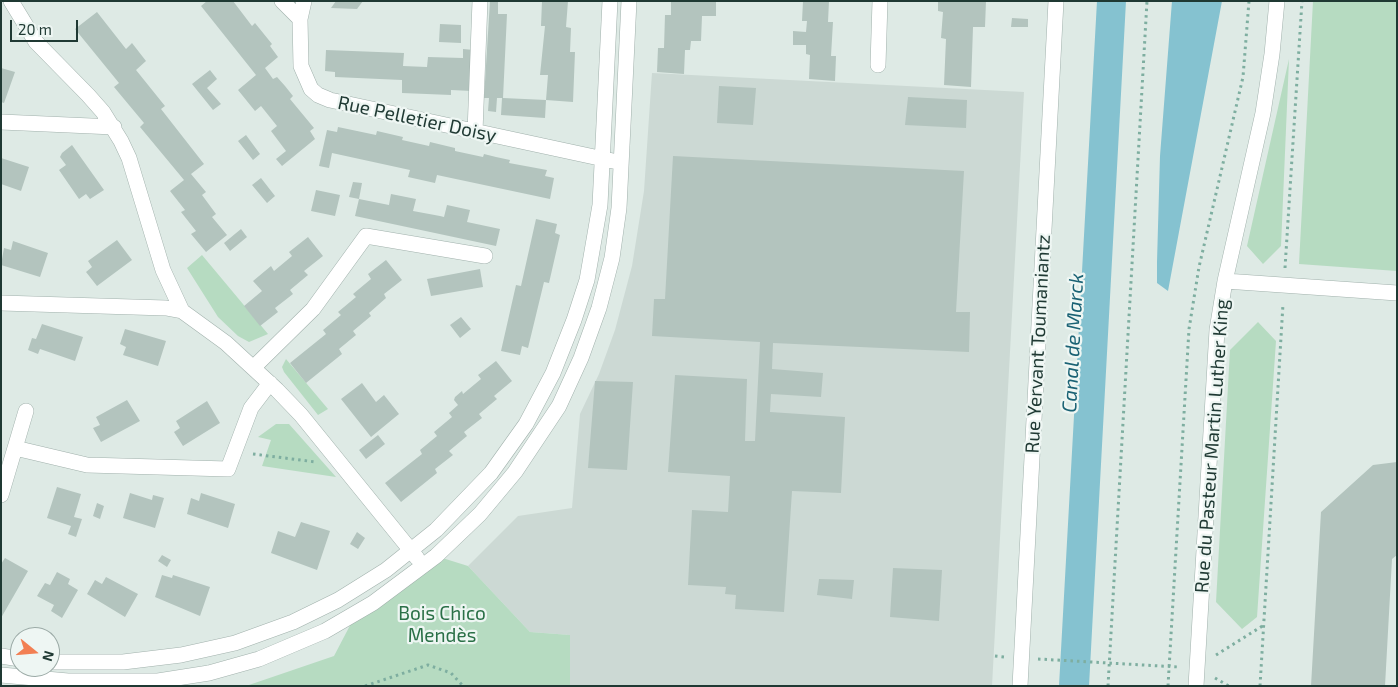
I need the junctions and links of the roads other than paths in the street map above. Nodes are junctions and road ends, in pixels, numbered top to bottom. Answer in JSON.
{"nodes":[{"id":1,"x":11,"y":1,"type":"edge"},
{"id":2,"x":282,"y":1,"type":"edge"},
{"id":3,"x":304,"y":1,"type":"edge"},
{"id":4,"x":480,"y":1,"type":"edge"},
{"id":5,"x":610,"y":1,"type":"edge"},
{"id":6,"x":629,"y":1,"type":"edge"},
{"id":7,"x":880,"y":1,"type":"edge"},
{"id":8,"x":1056,"y":1,"type":"edge"},
{"id":9,"x":1276,"y":1,"type":"edge"},
{"id":10,"x":300,"y":20,"type":"junction"},
{"id":11,"x":878,"y":65,"type":"dead end"},
{"id":12,"x":1,"y":122,"type":"edge"},
{"id":13,"x":114,"y":128,"type":"junction"},
{"id":14,"x":475,"y":132,"type":"junction"},
{"id":15,"x":603,"y":160,"type":"junction"},
{"id":16,"x":622,"y":162,"type":"junction"},
{"id":17,"x":485,"y":256,"type":"dead end"},
{"id":18,"x":1225,"y":281,"type":"junction"},
{"id":19,"x":1397,"y":293,"type":"edge"},
{"id":20,"x":1,"y":303,"type":"edge"},
{"id":21,"x":182,"y":311,"type":"junction"},
{"id":22,"x":254,"y":368,"type":"junction"},
{"id":23,"x":270,"y":383,"type":"junction"},
{"id":24,"x":26,"y":412,"type":"dead end"},
{"id":25,"x":15,"y":448,"type":"junction"},
{"id":26,"x":1,"y":495,"type":"edge"},
{"id":27,"x":411,"y":551,"type":"junction"},
{"id":28,"x":424,"y":566,"type":"junction"},
{"id":29,"x":60,"y":662,"type":"edge"},
{"id":30,"x":1,"y":675,"type":"edge"},
{"id":31,"x":1020,"y":686,"type":"edge"},
{"id":32,"x":1196,"y":686,"type":"edge"}],
"edges":[{"from":1,"to":13,"type":"street"},
{"from":2,"to":10,"type":"street"},
{"from":3,"to":10,"type":"street","name":"Rue Pelletier Doisy"},
{"from":4,"to":14,"type":"street"},
{"from":5,"to":15,"type":"street"},
{"from":6,"to":16,"type":"street"},
{"from":7,"to":11,"type":"street"},
{"from":8,"to":31,"type":"street","name":"Rue Yervant Toumaniantz"},
{"from":9,"to":18,"type":"street","name":"Rue du Pasteur Martin Luther King"},
{"from":10,"to":14,"type":"street","name":"Rue Pelletier Doisy"},
{"from":12,"to":13,"type":"street"},
{"from":13,"to":21,"type":"street"},
{"from":14,"to":15,"type":"street","name":"Rue Pelletier Doisy"},
{"from":15,"to":16,"type":"street","name":"Rue Pelletier Doisy"},
{"from":15,"to":27,"type":"street"},
{"from":16,"to":28,"type":"street"},
{"from":17,"to":22,"type":"street"},
{"from":18,"to":19,"type":"street"},
{"from":18,"to":32,"type":"street","name":"Rue du Pasteur Martin Luther King"},
{"from":20,"to":21,"type":"street"},
{"from":21,"to":22,"type":"street"},
{"from":22,"to":23,"type":"street"},
{"from":23,"to":25,"type":"street"},
{"from":23,"to":27,"type":"street"},
{"from":24,"to":25,"type":"street"},
{"from":25,"to":26,"type":"street"},
{"from":27,"to":28,"type":"street"},
{"from":27,"to":29,"type":"street"},
{"from":28,"to":30,"type":"street"}]}
